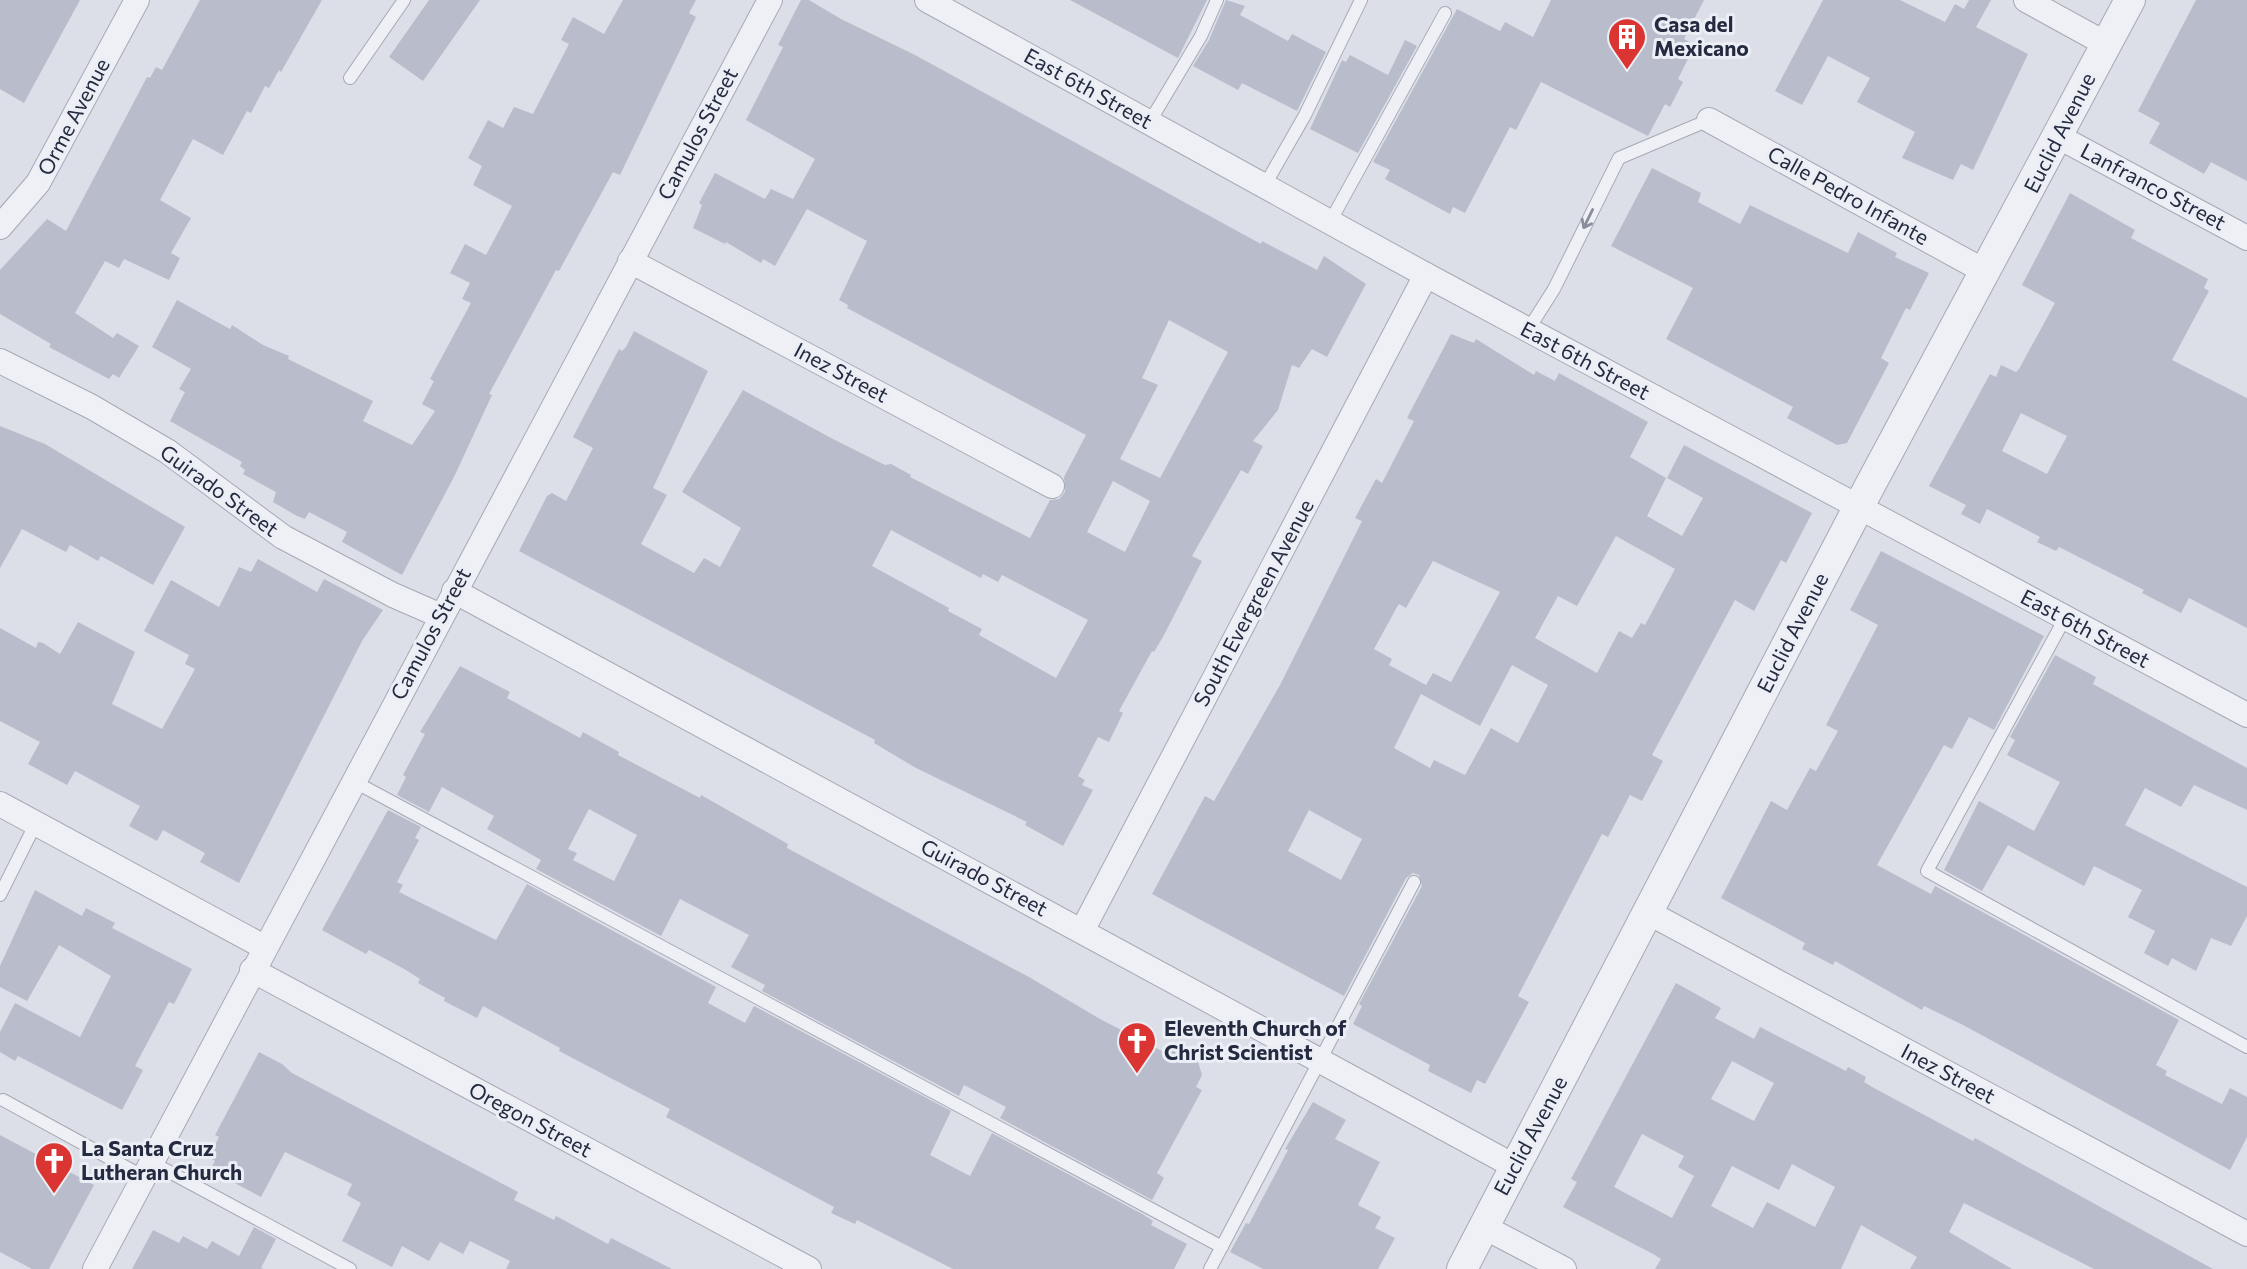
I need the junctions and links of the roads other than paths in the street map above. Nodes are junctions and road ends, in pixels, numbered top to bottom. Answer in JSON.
{"nodes":[{"id":1,"x":137,"y":0,"type":"edge"},
{"id":2,"x":404,"y":0,"type":"edge"},
{"id":3,"x":770,"y":0,"type":"edge"},
{"id":4,"x":927,"y":0,"type":"edge"},
{"id":5,"x":1217,"y":0,"type":"edge"},
{"id":6,"x":1361,"y":0,"type":"edge"},
{"id":7,"x":2026,"y":0,"type":"edge"},
{"id":8,"x":2130,"y":0,"type":"edge"},
{"id":9,"x":1445,"y":13,"type":"dead end"},
{"id":10,"x":2106,"y":44,"type":"junction"},
{"id":11,"x":350,"y":78,"type":"dead end"},
{"id":12,"x":1709,"y":120,"type":"joint"},
{"id":13,"x":1149,"y":123,"type":"junction"},
{"id":14,"x":2059,"y":136,"type":"junction"},
{"id":15,"x":1265,"y":185,"type":"junction"},
{"id":16,"x":1330,"y":222,"type":"junction"},
{"id":17,"x":0,"y":227,"type":"edge"},
{"id":18,"x":2247,"y":238,"type":"edge"},
{"id":19,"x":630,"y":261,"type":"junction"},
{"id":20,"x":1986,"y":272,"type":"junction"},
{"id":21,"x":1426,"y":275,"type":"junction"},
{"id":22,"x":1528,"y":330,"type":"junction"},
{"id":23,"x":0,"y":361,"type":"edge"},
{"id":24,"x":1052,"y":486,"type":"dead end"},
{"id":25,"x":1858,"y":508,"type":"junction"},
{"id":26,"x":454,"y":591,"type":"junction"},
{"id":27,"x":441,"y":616,"type":"junction"},
{"id":28,"x":2065,"y":618,"type":"junction"},
{"id":29,"x":2247,"y":715,"type":"edge"},
{"id":30,"x":353,"y":781,"type":"junction"},
{"id":31,"x":0,"y":804,"type":"edge"},
{"id":32,"x":36,"y":823,"type":"junction"},
{"id":33,"x":1414,"y":882,"type":"dead end"},
{"id":34,"x":0,"y":895,"type":"edge"},
{"id":35,"x":1649,"y":913,"type":"junction"},
{"id":36,"x":1082,"y":931,"type":"junction"},
{"id":37,"x":264,"y":947,"type":"junction"},
{"id":38,"x":251,"y":970,"type":"junction"},
{"id":39,"x":2247,"y":1046,"type":"edge"},
{"id":40,"x":1320,"y":1060,"type":"junction"},
{"id":41,"x":3,"y":1100,"type":"dead end"},
{"id":42,"x":1514,"y":1166,"type":"junction"},
{"id":43,"x":148,"y":1169,"type":"junction"},
{"id":44,"x":1484,"y":1227,"type":"junction"},
{"id":45,"x":2247,"y":1234,"type":"edge"},
{"id":46,"x":1222,"y":1247,"type":"junction"},
{"id":47,"x":95,"y":1269,"type":"edge"},
{"id":48,"x":350,"y":1269,"type":"edge"},
{"id":49,"x":809,"y":1269,"type":"edge"},
{"id":50,"x":1210,"y":1269,"type":"edge"},
{"id":51,"x":1462,"y":1269,"type":"edge"},
{"id":52,"x":1562,"y":1269,"type":"edge"}],
"edges":[{"from":1,"to":17,"type":"street","name":"Orme Avenue"},
{"from":2,"to":11,"type":"lane"},
{"from":3,"to":19,"type":"street","name":"Camulos Street"},
{"from":4,"to":13,"type":"street","name":"East 6th Street"},
{"from":5,"to":13,"type":"lane"},
{"from":6,"to":15,"type":"lane"},
{"from":7,"to":10,"type":"street"},
{"from":8,"to":10,"type":"street","name":"Euclid Avenue"},
{"from":9,"to":16,"type":"lane"},
{"from":10,"to":14,"type":"street","name":"Euclid Avenue"},
{"from":12,"to":20,"type":"street","name":"Calle Pedro Infante"},
{"from":12,"to":22,"type":"lane","one_way":true},
{"from":13,"to":15,"type":"street","name":"East 6th Street"},
{"from":14,"to":18,"type":"street","name":"Lanfranco Street"},
{"from":14,"to":20,"type":"street","name":"Euclid Avenue"},
{"from":15,"to":16,"type":"street","name":"East 6th Street"},
{"from":16,"to":21,"type":"street","name":"East 6th Street"},
{"from":19,"to":24,"type":"street","name":"Inez Street"},
{"from":19,"to":26,"type":"street","name":"Camulos Street"},
{"from":20,"to":25,"type":"street","name":"Euclid Avenue"},
{"from":21,"to":22,"type":"street","name":"East 6th Street"},
{"from":21,"to":36,"type":"street","name":"South Evergreen Avenue"},
{"from":22,"to":25,"type":"street","name":"East 6th Street"},
{"from":23,"to":27,"type":"street","name":"Guirado Street"},
{"from":25,"to":28,"type":"street","name":"East 6th Street"},
{"from":25,"to":35,"type":"street","name":"Euclid Avenue"},
{"from":26,"to":27,"type":"street","name":"Camulos Street"},
{"from":26,"to":36,"type":"street","name":"Guirado Street"},
{"from":27,"to":30,"type":"street","name":"Camulos Street"},
{"from":28,"to":29,"type":"street","name":"East 6th Street"},
{"from":28,"to":39,"type":"lane"},
{"from":30,"to":37,"type":"street","name":"Camulos Street"},
{"from":30,"to":46,"type":"lane"},
{"from":31,"to":32,"type":"street"},
{"from":32,"to":34,"type":"lane"},
{"from":32,"to":37,"type":"street"},
{"from":33,"to":40,"type":"lane"},
{"from":35,"to":42,"type":"street","name":"Euclid Avenue"},
{"from":35,"to":45,"type":"street","name":"Inez Street"},
{"from":36,"to":40,"type":"street","name":"Guirado Street"},
{"from":37,"to":38,"type":"street","name":"Camulos Street"},
{"from":38,"to":43,"type":"street","name":"Camulos Street"},
{"from":38,"to":49,"type":"street","name":"Oregon Street"},
{"from":40,"to":42,"type":"street","name":"Guirado Street"},
{"from":40,"to":46,"type":"lane"},
{"from":41,"to":43,"type":"lane"},
{"from":42,"to":44,"type":"street","name":"Euclid Avenue"},
{"from":43,"to":47,"type":"street","name":"Camulos Street"},
{"from":43,"to":48,"type":"lane"},
{"from":44,"to":51,"type":"street","name":"Euclid Avenue"},
{"from":44,"to":52,"type":"street"},
{"from":46,"to":50,"type":"lane"}]}
